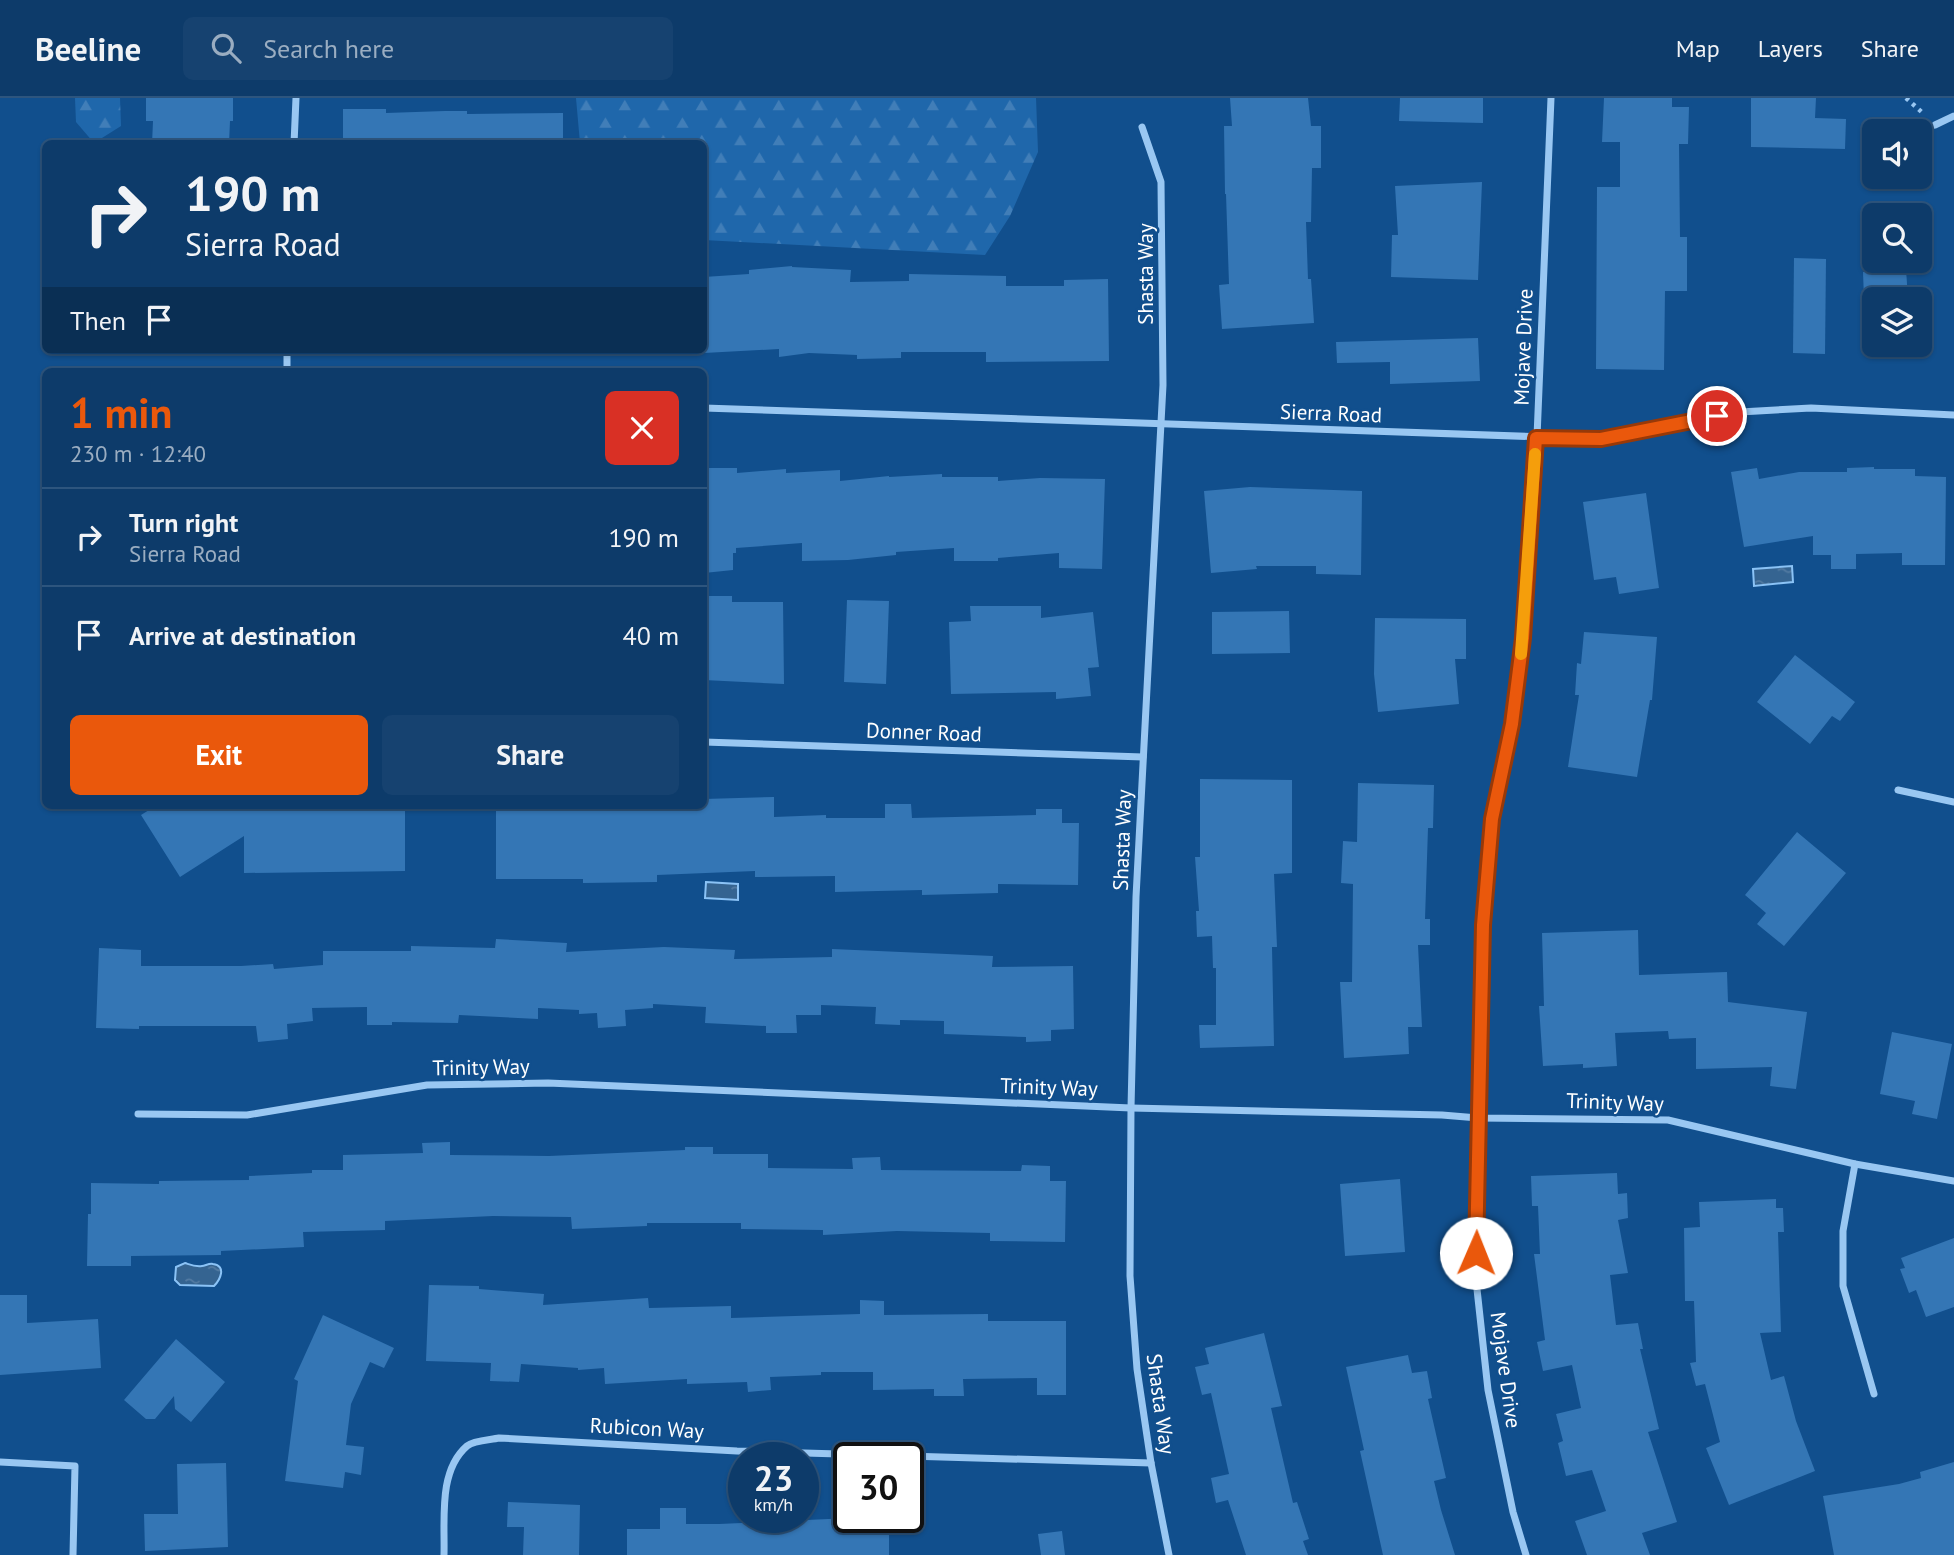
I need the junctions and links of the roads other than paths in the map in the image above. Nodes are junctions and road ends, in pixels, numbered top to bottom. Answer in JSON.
{"nodes":[{"id":1,"x":296,"y":98,"type":"edge"},
{"id":2,"x":1551,"y":98,"type":"edge"},
{"id":3,"x":1954,"y":116,"type":"edge"},
{"id":4,"x":1935,"y":125,"type":"dead end"},
{"id":5,"x":1142,"y":127,"type":"dead end"},
{"id":6,"x":294,"y":140,"type":"edge"},
{"id":7,"x":707,"y":408,"type":"edge"},
{"id":8,"x":1954,"y":415,"type":"edge"},
{"id":9,"x":1160,"y":424,"type":"junction"},
{"id":10,"x":1536,"y":438,"type":"junction"},
{"id":11,"x":707,"y":742,"type":"edge"},
{"id":12,"x":1143,"y":757,"type":"junction"},
{"id":13,"x":1898,"y":790,"type":"dead end"},
{"id":14,"x":1954,"y":802,"type":"edge"},
{"id":15,"x":1131,"y":1108,"type":"junction"},
{"id":16,"x":138,"y":1114,"type":"dead end"},
{"id":17,"x":1478,"y":1118,"type":"junction"},
{"id":18,"x":1855,"y":1164,"type":"junction"},
{"id":19,"x":1954,"y":1181,"type":"edge"},
{"id":20,"x":1874,"y":1394,"type":"dead end"},
{"id":21,"x":0,"y":1462,"type":"edge"},
{"id":22,"x":1151,"y":1463,"type":"junction"},
{"id":23,"x":73,"y":1555,"type":"edge"},
{"id":24,"x":444,"y":1555,"type":"edge"},
{"id":25,"x":1169,"y":1555,"type":"edge"},
{"id":26,"x":1526,"y":1555,"type":"edge"}],
"edges":[{"from":1,"to":6,"type":"street"},
{"from":2,"to":10,"type":"street","name":"Mojave Drive"},
{"from":3,"to":4,"type":"street"},
{"from":5,"to":9,"type":"street","name":"Shasta Way"},
{"from":7,"to":9,"type":"street","name":"Sierra Road"},
{"from":8,"to":10,"type":"street","name":"Sierra Road"},
{"from":9,"to":10,"type":"street","name":"Sierra Road"},
{"from":9,"to":12,"type":"street","name":"Shasta Way"},
{"from":10,"to":17,"type":"street","name":"Mojave Drive"},
{"from":11,"to":12,"type":"street","name":"Donner Road"},
{"from":12,"to":15,"type":"street","name":"Shasta Way"},
{"from":13,"to":14,"type":"street"},
{"from":15,"to":16,"type":"street","name":"Trinity Way"},
{"from":15,"to":17,"type":"street","name":"Trinity Way"},
{"from":15,"to":22,"type":"street","name":"Shasta Way"},
{"from":17,"to":18,"type":"street","name":"Trinity Way"},
{"from":17,"to":26,"type":"street","name":"Mojave Drive"},
{"from":18,"to":19,"type":"street","name":"Trinity Way"},
{"from":18,"to":20,"type":"street"},
{"from":21,"to":23,"type":"street"},
{"from":22,"to":24,"type":"street","name":"Rubicon Way"},
{"from":22,"to":25,"type":"street","name":"Shasta Way"}]}
